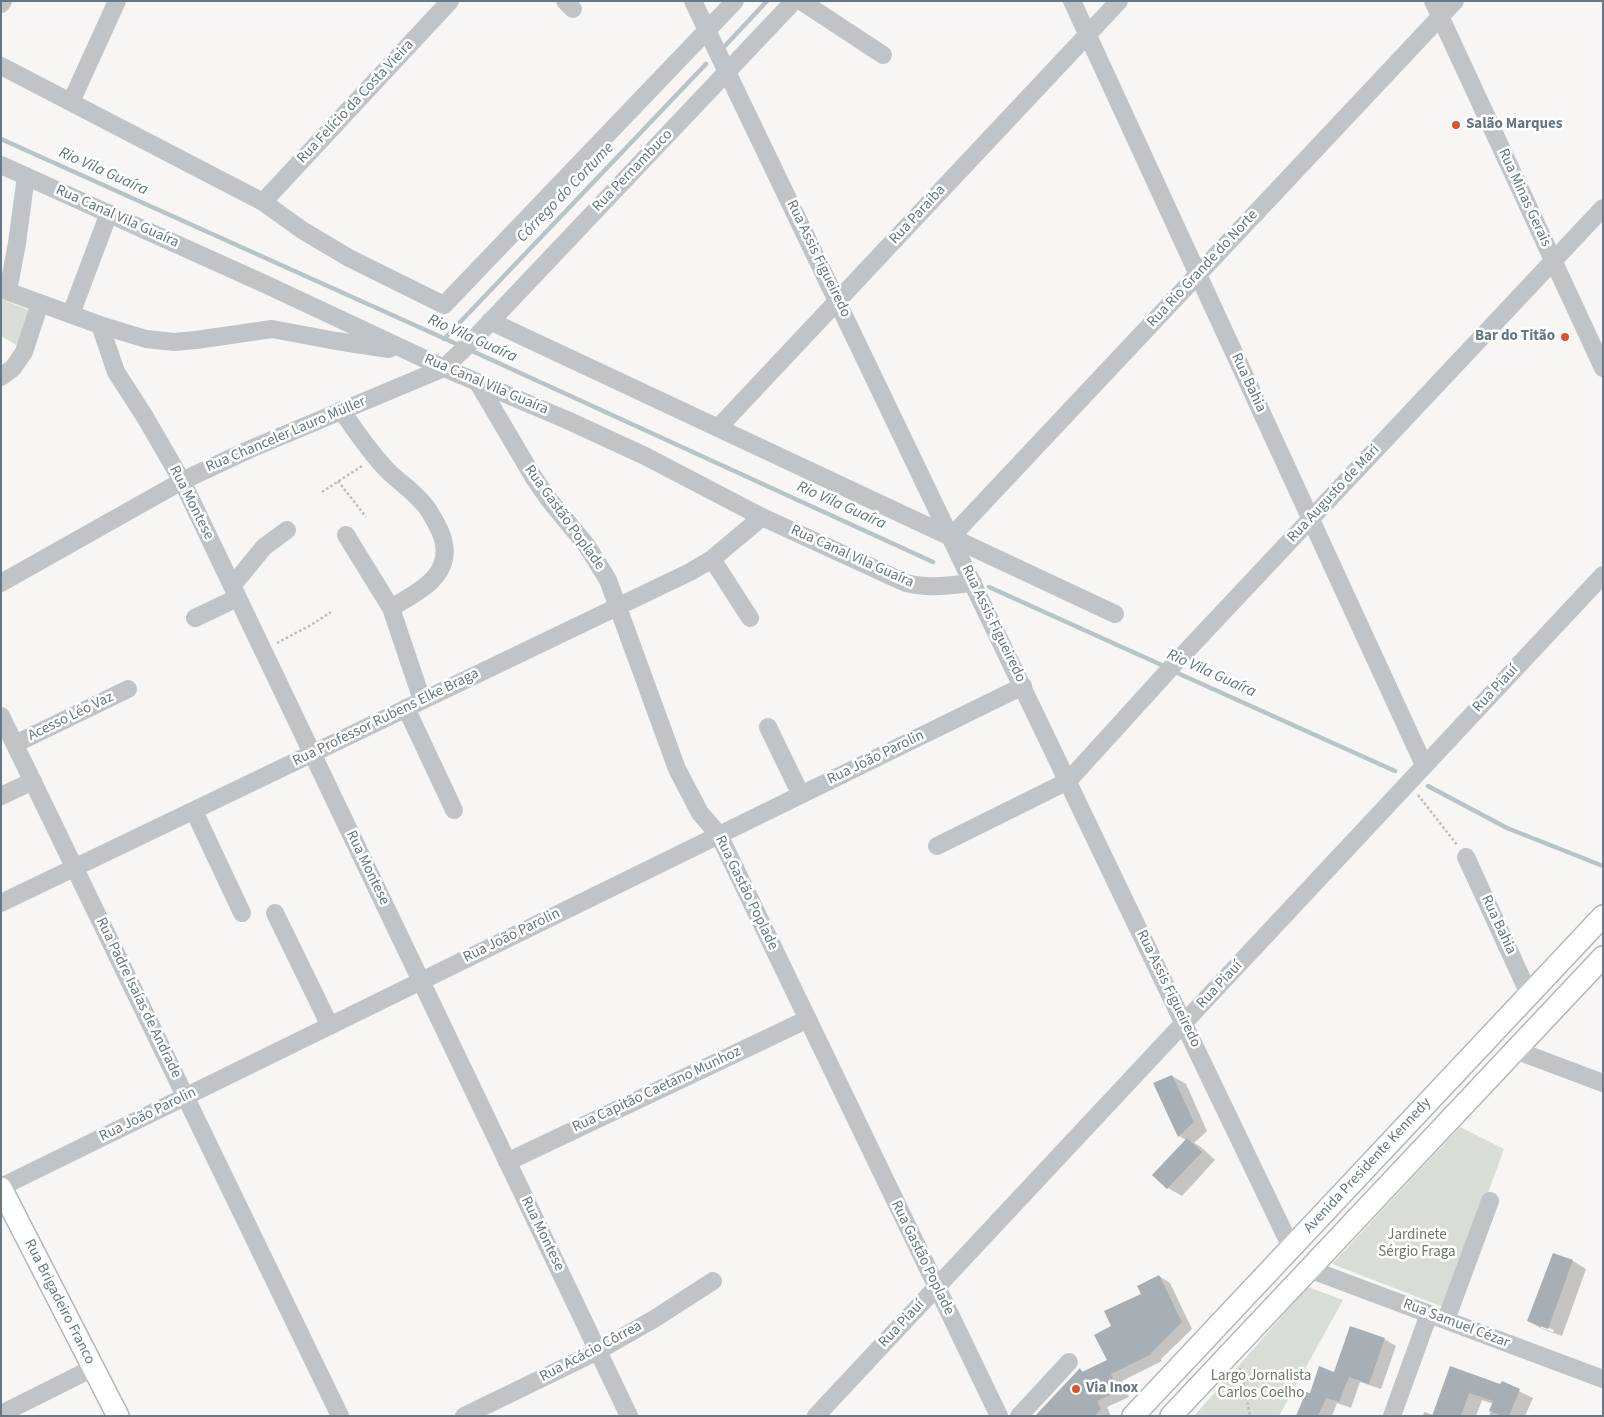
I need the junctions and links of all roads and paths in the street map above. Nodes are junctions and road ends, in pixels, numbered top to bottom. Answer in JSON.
{"nodes":[{"id":1,"x":117,"y":1,"type":"edge"},
{"id":2,"x":450,"y":1,"type":"edge"},
{"id":3,"x":694,"y":1,"type":"edge"},
{"id":4,"x":735,"y":1,"type":"edge"},
{"id":5,"x":794,"y":1,"type":"edge"},
{"id":6,"x":802,"y":1,"type":"edge"},
{"id":7,"x":1072,"y":1,"type":"edge"},
{"id":8,"x":1119,"y":1,"type":"edge"},
{"id":9,"x":1455,"y":1,"type":"edge"},
{"id":10,"x":1437,"y":9,"type":"edge"},
{"id":11,"x":707,"y":30,"type":"junction"},
{"id":12,"x":1088,"y":35,"type":"junction"},
{"id":13,"x":883,"y":55,"type":"dead end"},
{"id":14,"x":1,"y":66,"type":"edge"},
{"id":15,"x":727,"y":72,"type":"junction"},
{"id":16,"x":71,"y":102,"type":"junction"},
{"id":17,"x":1,"y":165,"type":"edge"},
{"id":18,"x":26,"y":176,"type":"junction"},
{"id":19,"x":263,"y":202,"type":"junction"},
{"id":20,"x":1603,"y":208,"type":"edge"},
{"id":21,"x":109,"y":213,"type":"junction"},
{"id":22,"x":1553,"y":261,"type":"junction"},
{"id":23,"x":1198,"y":274,"type":"junction"},
{"id":24,"x":4,"y":290,"type":"edge"},
{"id":25,"x":838,"y":300,"type":"junction"},
{"id":26,"x":40,"y":303,"type":"junction"},
{"id":27,"x":71,"y":314,"type":"junction"},
{"id":28,"x":490,"y":322,"type":"junction"},
{"id":29,"x":100,"y":325,"type":"junction"},
{"id":30,"x":408,"y":352,"type":"junction"},
{"id":31,"x":444,"y":368,"type":"junction"},
{"id":32,"x":1603,"y":368,"type":"edge"},
{"id":33,"x":1,"y":377,"type":"edge"},
{"id":34,"x":478,"y":383,"type":"junction"},
{"id":35,"x":341,"y":410,"type":"junction"},
{"id":36,"x":718,"y":428,"type":"junction"},
{"id":37,"x":376,"y":456,"type":"junction"},
{"id":38,"x":182,"y":481,"type":"junction"},
{"id":39,"x":338,"y":481,"type":"junction"},
{"id":40,"x":322,"y":492,"type":"dead end"},
{"id":41,"x":366,"y":517,"type":"dead end"},
{"id":42,"x":762,"y":517,"type":"junction"},
{"id":43,"x":1310,"y":519,"type":"junction"},
{"id":44,"x":287,"y":530,"type":"dead end"},
{"id":45,"x":346,"y":535,"type":"dead end"},
{"id":46,"x":951,"y":537,"type":"junction"},
{"id":47,"x":712,"y":559,"type":"junction"},
{"id":48,"x":1603,"y":575,"type":"edge"},
{"id":49,"x":1,"y":583,"type":"edge"},
{"id":50,"x":973,"y":583,"type":"junction"},
{"id":51,"x":235,"y":592,"type":"junction"},
{"id":52,"x":619,"y":606,"type":"junction"},
{"id":53,"x":391,"y":608,"type":"junction"},
{"id":54,"x":331,"y":612,"type":"dead end"},
{"id":55,"x":1115,"y":614,"type":"dead end"},
{"id":56,"x":195,"y":618,"type":"dead end"},
{"id":57,"x":750,"y":618,"type":"dead end"},
{"id":58,"x":263,"y":650,"type":"junction"},
{"id":59,"x":1023,"y":686,"type":"junction"},
{"id":60,"x":128,"y":690,"type":"dead end"},
{"id":61,"x":422,"y":700,"type":"junction"},
{"id":62,"x":406,"y":708,"type":"junction"},
{"id":63,"x":1,"y":716,"type":"edge"},
{"id":64,"x":768,"y":727,"type":"dead end"},
{"id":65,"x":15,"y":744,"type":"junction"},
{"id":66,"x":312,"y":754,"type":"junction"},
{"id":67,"x":1424,"y":765,"type":"junction"},
{"id":68,"x":32,"y":781,"type":"junction"},
{"id":69,"x":1068,"y":781,"type":"junction"},
{"id":70,"x":1409,"y":783,"type":"junction"},
{"id":71,"x":802,"y":795,"type":"junction"},
{"id":72,"x":1,"y":796,"type":"edge"},
{"id":73,"x":454,"y":810,"type":"dead end"},
{"id":74,"x":194,"y":811,"type":"junction"},
{"id":75,"x":719,"y":835,"type":"junction"},
{"id":76,"x":937,"y":846,"type":"dead end"},
{"id":77,"x":1466,"y":857,"type":"joint"},
{"id":78,"x":75,"y":868,"type":"junction"},
{"id":79,"x":1,"y":903,"type":"edge"},
{"id":80,"x":275,"y":913,"type":"dead end"},
{"id":81,"x":242,"y":914,"type":"dead end"},
{"id":82,"x":1603,"y":916,"type":"edge"},
{"id":83,"x":1603,"y":957,"type":"edge"},
{"id":84,"x":421,"y":981,"type":"junction"},
{"id":85,"x":1529,"y":994,"type":"junction"},
{"id":86,"x":808,"y":1019,"type":"junction"},
{"id":87,"x":1184,"y":1023,"type":"junction"},
{"id":88,"x":330,"y":1026,"type":"junction"},
{"id":89,"x":1515,"y":1050,"type":"junction"},
{"id":90,"x":1603,"y":1083,"type":"edge"},
{"id":91,"x":186,"y":1096,"type":"junction"},
{"id":92,"x":507,"y":1162,"type":"junction"},
{"id":93,"x":1,"y":1187,"type":"edge"},
{"id":94,"x":1490,"y":1201,"type":"dead end"},
{"id":95,"x":1291,"y":1247,"type":"junction"},
{"id":96,"x":1310,"y":1269,"type":"junction"},
{"id":97,"x":713,"y":1282,"type":"dead end"},
{"id":98,"x":936,"y":1287,"type":"junction"},
{"id":99,"x":1429,"y":1314,"type":"junction"},
{"id":100,"x":1446,"y":1320,"type":"junction"},
{"id":101,"x":1234,"y":1349,"type":"junction"},
{"id":102,"x":598,"y":1351,"type":"junction"},
{"id":103,"x":1069,"y":1362,"type":"dead end"},
{"id":104,"x":93,"y":1368,"type":"junction"},
{"id":105,"x":1603,"y":1379,"type":"edge"},
{"id":106,"x":1,"y":1414,"type":"edge"},
{"id":107,"x":118,"y":1416,"type":"edge"},
{"id":108,"x":340,"y":1416,"type":"edge"},
{"id":109,"x":464,"y":1416,"type":"edge"},
{"id":110,"x":629,"y":1416,"type":"edge"},
{"id":111,"x":816,"y":1416,"type":"edge"},
{"id":112,"x":999,"y":1416,"type":"edge"},
{"id":113,"x":1019,"y":1416,"type":"edge"},
{"id":114,"x":1134,"y":1416,"type":"edge"},
{"id":115,"x":1172,"y":1416,"type":"edge"},
{"id":116,"x":1250,"y":1416,"type":"edge"},
{"id":117,"x":1392,"y":1416,"type":"edge"}],
"edges":[{"from":1,"to":16,"type":"street"},
{"from":2,"to":19,"type":"street","name":"Rua Felício da Costa Vieira"},
{"from":3,"to":11,"type":"street","name":"Rua Assis Figueiredo"},
{"from":4,"to":11,"type":"street"},
{"from":5,"to":15,"type":"street","name":"Rua Pernambuco"},
{"from":6,"to":13,"type":"street"},
{"from":7,"to":12,"type":"street","name":"Rua Bahia"},
{"from":8,"to":12,"type":"street","name":"Rua Paraíba"},
{"from":9,"to":10,"type":"street","name":"Rua Rio Grande do Norte"},
{"from":10,"to":22,"type":"street","name":"Rua Minas Gerais"},
{"from":10,"to":23,"type":"street","name":"Rua Rio Grande do Norte"},
{"from":11,"to":15,"type":"street","name":"Rua Assis Figueiredo"},
{"from":11,"to":19,"type":"street"},
{"from":12,"to":23,"type":"street","name":"Rua Bahia"},
{"from":12,"to":25,"type":"street","name":"Rua Paraíba"},
{"from":14,"to":16,"type":"street"},
{"from":15,"to":25,"type":"street","name":"Rua Assis Figueiredo"},
{"from":15,"to":28,"type":"street","name":"Rua Pernambuco"},
{"from":16,"to":19,"type":"street"},
{"from":17,"to":18,"type":"street","name":"Rua Canal Vila Guaíra"},
{"from":18,"to":21,"type":"street","name":"Rua Canal Vila Guaíra"},
{"from":18,"to":24,"type":"street"},
{"from":20,"to":22,"type":"street","name":"Rua Augusto de Mari"},
{"from":21,"to":27,"type":"street"},
{"from":21,"to":30,"type":"street","name":"Rua Canal Vila Guaíra"},
{"from":22,"to":32,"type":"street","name":"Rua Minas Gerais"},
{"from":22,"to":43,"type":"street","name":"Rua Augusto de Mari"},
{"from":23,"to":43,"type":"street","name":"Rua Bahia"},
{"from":23,"to":46,"type":"street","name":"Rua Rio Grande do Norte"},
{"from":24,"to":26,"type":"street"},
{"from":25,"to":36,"type":"street","name":"Rua Paraíba"},
{"from":25,"to":46,"type":"street","name":"Rua Assis Figueiredo"},
{"from":26,"to":27,"type":"street"},
{"from":26,"to":33,"type":"street"},
{"from":27,"to":29,"type":"street"},
{"from":28,"to":31,"type":"street","name":"Rua Pernambuco"},
{"from":28,"to":36,"type":"street"},
{"from":29,"to":30,"type":"street"},
{"from":29,"to":38,"type":"street","name":"Rua Montese"},
{"from":30,"to":31,"type":"street","name":"Rua Canal Vila Guaíra"},
{"from":31,"to":34,"type":"street","name":"Rua Canal Vila Guaíra"},
{"from":31,"to":35,"type":"street","name":"Rua Chanceler Lauro Müller"},
{"from":34,"to":42,"type":"street","name":"Rua Canal Vila Guaíra"},
{"from":34,"to":52,"type":"street","name":"Rua Gastão Poplade"},
{"from":35,"to":37,"type":"street"},
{"from":35,"to":38,"type":"street","name":"Rua Chanceler Lauro Müller"},
{"from":36,"to":46,"type":"street"},
{"from":37,"to":39,"type":"path"},
{"from":37,"to":53,"type":"street"},
{"from":38,"to":49,"type":"street","name":"Rua Chanceler Lauro Müller"},
{"from":38,"to":51,"type":"street","name":"Rua Montese"},
{"from":39,"to":40,"type":"path"},
{"from":39,"to":41,"type":"path"},
{"from":42,"to":47,"type":"street","name":"Rua Professor Rubens Elke Braga"},
{"from":42,"to":50,"type":"street","name":"Rua Canal Vila Guaíra"},
{"from":43,"to":67,"type":"street","name":"Rua Bahia"},
{"from":43,"to":69,"type":"street","name":"Rua Augusto de Mari"},
{"from":44,"to":51,"type":"street"},
{"from":45,"to":53,"type":"street"},
{"from":46,"to":50,"type":"street","name":"Rua Assis Figueiredo"},
{"from":46,"to":55,"type":"street"},
{"from":47,"to":52,"type":"street","name":"Rua Professor Rubens Elke Braga"},
{"from":47,"to":57,"type":"street"},
{"from":48,"to":67,"type":"street","name":"Rua Piauí"},
{"from":50,"to":59,"type":"street","name":"Rua Assis Figueiredo"},
{"from":51,"to":56,"type":"street"},
{"from":51,"to":58,"type":"street","name":"Rua Montese"},
{"from":52,"to":61,"type":"street","name":"Rua Professor Rubens Elke Braga"},
{"from":52,"to":75,"type":"street","name":"Rua Gastão Poplade"},
{"from":53,"to":61,"type":"street"},
{"from":54,"to":58,"type":"path"},
{"from":58,"to":66,"type":"street","name":"Rua Montese"},
{"from":59,"to":69,"type":"street","name":"Rua Assis Figueiredo"},
{"from":59,"to":71,"type":"street","name":"Rua João Parolin"},
{"from":60,"to":65,"type":"street","name":"Acesso Léo Vaz"},
{"from":61,"to":62,"type":"street","name":"Rua Professor Rubens Elke Braga"},
{"from":62,"to":66,"type":"street","name":"Rua Professor Rubens Elke Braga"},
{"from":62,"to":73,"type":"street"},
{"from":63,"to":65,"type":"street","name":"Rua Padre Isaías de Andrade"},
{"from":64,"to":71,"type":"street"},
{"from":65,"to":68,"type":"street","name":"Rua Padre Isaías de Andrade"},
{"from":66,"to":74,"type":"street","name":"Rua Professor Rubens Elke Braga"},
{"from":66,"to":84,"type":"street","name":"Rua Montese"},
{"from":67,"to":70,"type":"street","name":"Rua Piauí"},
{"from":68,"to":72,"type":"street"},
{"from":68,"to":78,"type":"street","name":"Rua Padre Isaías de Andrade"},
{"from":69,"to":76,"type":"street"},
{"from":69,"to":87,"type":"street","name":"Rua Assis Figueiredo"},
{"from":70,"to":77,"type":"path"},
{"from":70,"to":87,"type":"street","name":"Rua Piauí"},
{"from":71,"to":75,"type":"street","name":"Rua João Parolin"},
{"from":74,"to":78,"type":"street","name":"Rua Professor Rubens Elke Braga"},
{"from":74,"to":81,"type":"street"},
{"from":75,"to":84,"type":"street","name":"Rua João Parolin"},
{"from":75,"to":86,"type":"street","name":"Rua Gastão Poplade"},
{"from":77,"to":85,"type":"street","name":"Rua Bahia"},
{"from":78,"to":79,"type":"street","name":"Rua Professor Rubens Elke Braga"},
{"from":78,"to":91,"type":"street","name":"Rua Padre Isaías de Andrade"},
{"from":80,"to":88,"type":"street"},
{"from":82,"to":85,"type":"main road","name":"Avenida Presidente Kennedy"},
{"from":83,"to":89,"type":"main road","name":"Avenida Presidente Kennedy"},
{"from":84,"to":88,"type":"street","name":"Rua João Parolin"},
{"from":84,"to":92,"type":"street","name":"Rua Montese"},
{"from":85,"to":95,"type":"main road","name":"Avenida Presidente Kennedy"},
{"from":86,"to":92,"type":"street","name":"Rua Capitão Caetano Munhoz"},
{"from":86,"to":98,"type":"street","name":"Rua Gastão Poplade"},
{"from":87,"to":95,"type":"street","name":"Rua Assis Figueiredo"},
{"from":87,"to":98,"type":"street","name":"Rua Piauí"},
{"from":88,"to":91,"type":"street","name":"Rua João Parolin"},
{"from":89,"to":90,"type":"street"},
{"from":89,"to":96,"type":"main road","name":"Avenida Presidente Kennedy"},
{"from":91,"to":93,"type":"street","name":"Rua João Parolin"},
{"from":91,"to":108,"type":"street","name":"Rua Padre Isaías de Andrade"},
{"from":92,"to":102,"type":"street","name":"Rua Montese"},
{"from":93,"to":104,"type":"main road","name":"Rua Brigadeiro Franco"},
{"from":94,"to":100,"type":"street"},
{"from":95,"to":114,"type":"main road","name":"Avenida Presidente Kennedy"},
{"from":96,"to":99,"type":"street","name":"Rua Samuel Cézar"},
{"from":96,"to":101,"type":"main road","name":"Avenida Presidente Kennedy"},
{"from":97,"to":102,"type":"street","name":"Rua Acácio Côrrea"},
{"from":98,"to":111,"type":"street","name":"Rua Piauí"},
{"from":98,"to":112,"type":"street","name":"Rua Gastão Poplade"},
{"from":99,"to":100,"type":"street","name":"Rua Samuel Cézar"},
{"from":99,"to":117,"type":"street"},
{"from":100,"to":105,"type":"street","name":"Rua Samuel Cézar"},
{"from":101,"to":115,"type":"main road","name":"Avenida Presidente Kennedy"},
{"from":101,"to":116,"type":"path"},
{"from":102,"to":109,"type":"street","name":"Rua Acácio Côrrea"},
{"from":102,"to":110,"type":"street","name":"Rua Montese"},
{"from":103,"to":113,"type":"street"},
{"from":104,"to":106,"type":"street"},
{"from":104,"to":107,"type":"main road","name":"Rua Brigadeiro Franco"}]}
